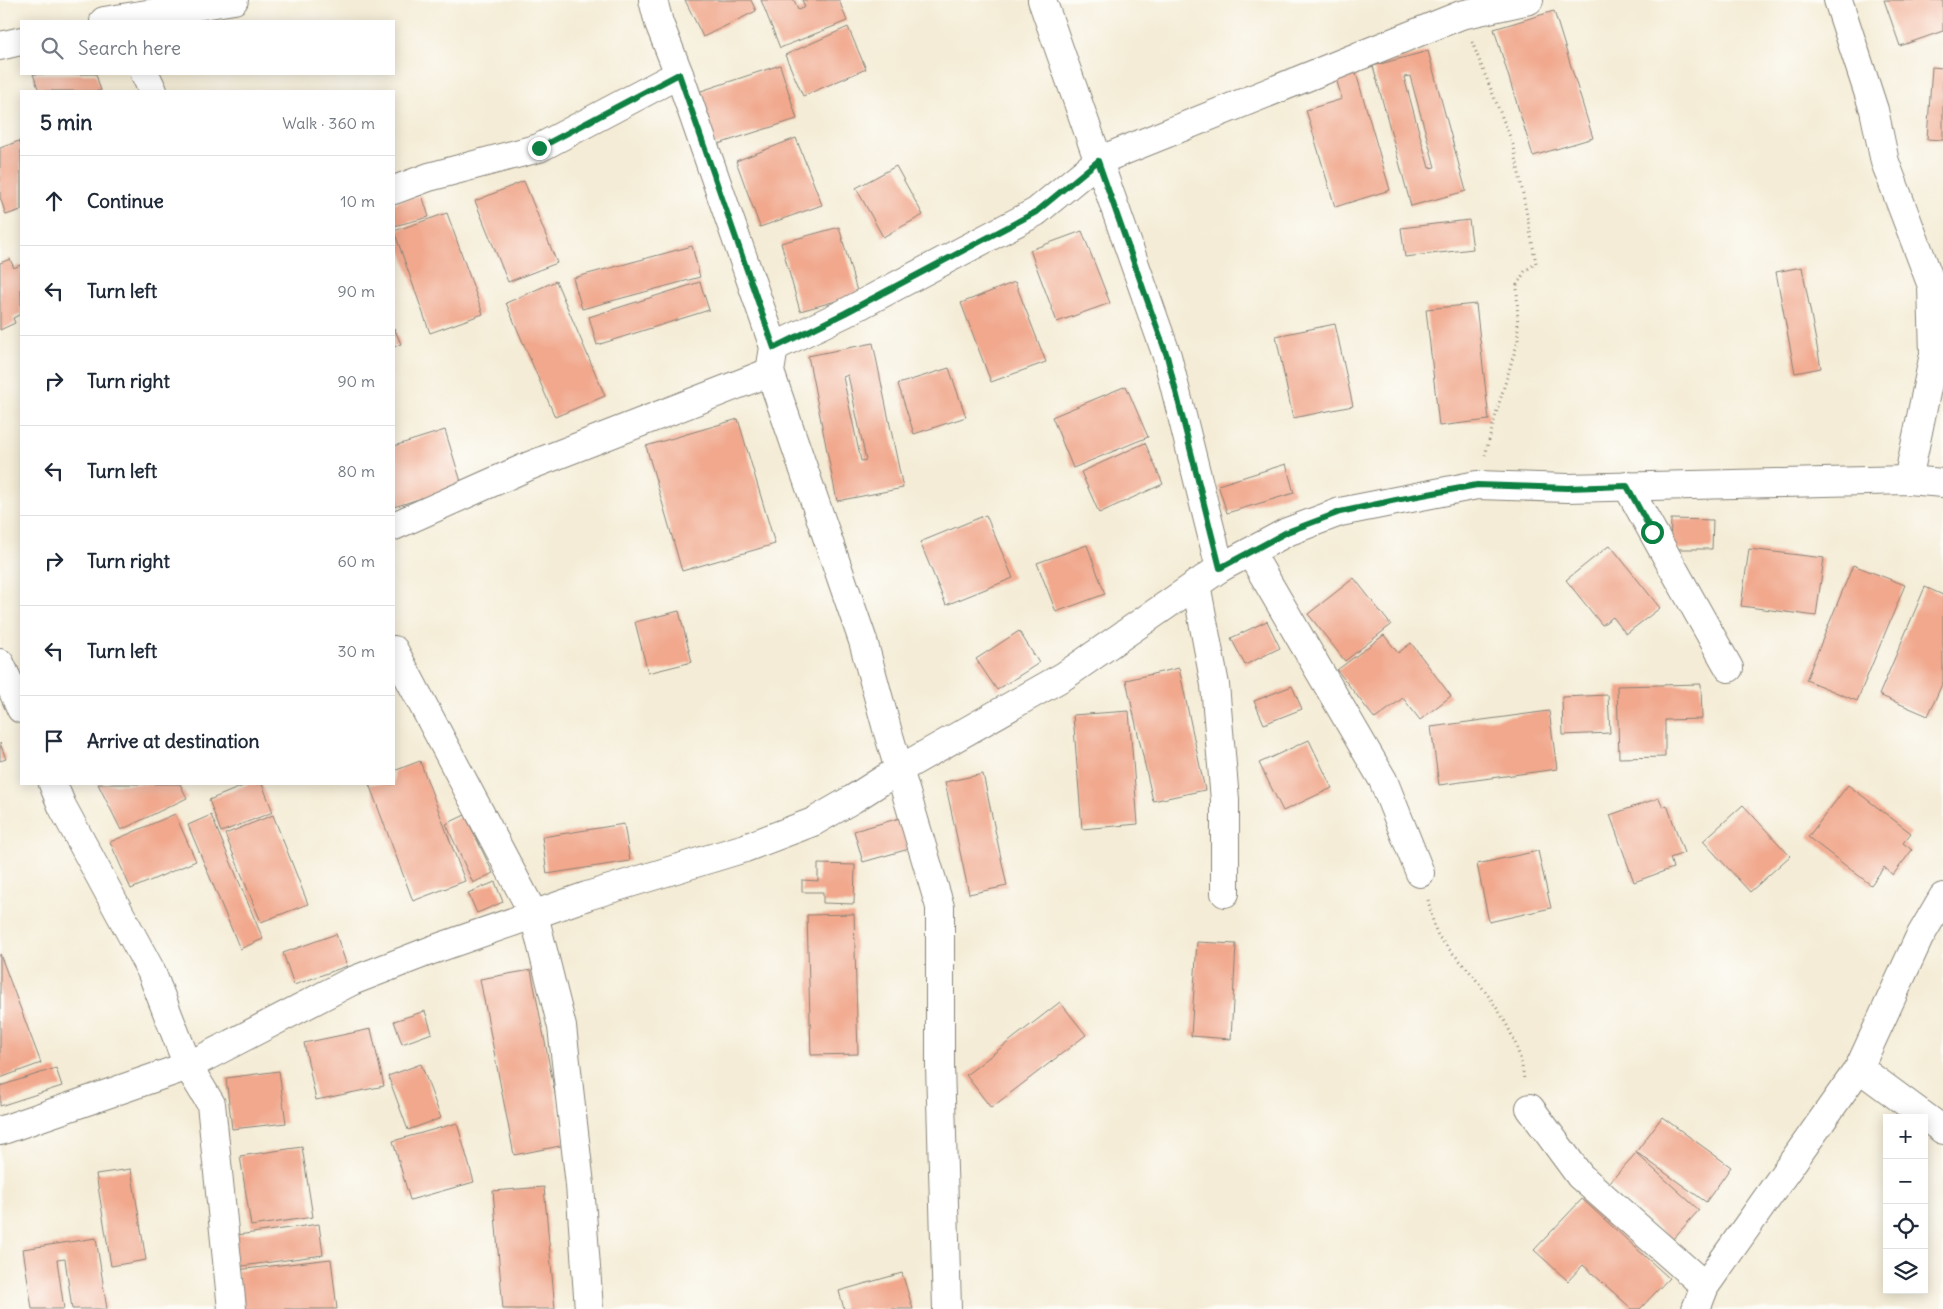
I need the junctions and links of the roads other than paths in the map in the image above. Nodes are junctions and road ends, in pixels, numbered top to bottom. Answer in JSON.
{"nodes":[{"id":1,"x":234,"y":0,"type":"edge"},
{"id":2,"x":653,"y":0,"type":"edge"},
{"id":3,"x":1042,"y":0,"type":"edge"},
{"id":4,"x":1529,"y":0,"type":"edge"},
{"id":5,"x":1838,"y":0,"type":"edge"},
{"id":6,"x":116,"y":15,"type":"edge"},
{"id":7,"x":20,"y":41,"type":"edge"},
{"id":8,"x":0,"y":46,"type":"edge"},
{"id":9,"x":679,"y":74,"type":"junction"},
{"id":10,"x":145,"y":75,"type":"edge"},
{"id":11,"x":153,"y":90,"type":"edge"},
{"id":12,"x":1098,"y":161,"type":"junction"},
{"id":13,"x":395,"y":190,"type":"edge"},
{"id":14,"x":772,"y":360,"type":"junction"},
{"id":15,"x":1908,"y":480,"type":"junction"},
{"id":16,"x":1943,"y":483,"type":"edge"},
{"id":17,"x":1627,"y":486,"type":"junction"},
{"id":18,"x":395,"y":526,"type":"edge"},
{"id":19,"x":1250,"y":552,"type":"junction"},
{"id":20,"x":1220,"y":568,"type":"junction"},
{"id":21,"x":1196,"y":584,"type":"junction"},
{"id":22,"x":395,"y":652,"type":"edge"},
{"id":23,"x":0,"y":663,"type":"edge"},
{"id":24,"x":1729,"y":668,"type":"dead end"},
{"id":25,"x":20,"y":707,"type":"edge"},
{"id":26,"x":900,"y":769,"type":"junction"},
{"id":27,"x":53,"y":785,"type":"edge"},
{"id":28,"x":1420,"y":872,"type":"road end"},
{"id":29,"x":1225,"y":893,"type":"dead end"},
{"id":30,"x":1943,"y":897,"type":"edge"},
{"id":31,"x":534,"y":915,"type":"junction"},
{"id":32,"x":188,"y":1066,"type":"junction"},
{"id":33,"x":1858,"y":1068,"type":"junction"},
{"id":34,"x":1530,"y":1108,"type":"road end"},
{"id":35,"x":1943,"y":1130,"type":"edge"},
{"id":36,"x":0,"y":1131,"type":"edge"},
{"id":37,"x":1701,"y":1298,"type":"edge"},
{"id":38,"x":232,"y":1309,"type":"edge"},
{"id":39,"x":590,"y":1309,"type":"edge"},
{"id":40,"x":948,"y":1309,"type":"edge"}],
"edges":[{"from":1,"to":6,"type":"street"},
{"from":2,"to":9,"type":"street"},
{"from":3,"to":12,"type":"street"},
{"from":4,"to":12,"type":"street"},
{"from":5,"to":15,"type":"street"},
{"from":7,"to":8,"type":"street"},
{"from":9,"to":13,"type":"street"},
{"from":9,"to":14,"type":"street"},
{"from":10,"to":11,"type":"street"},
{"from":12,"to":14,"type":"street"},
{"from":12,"to":20,"type":"street"},
{"from":14,"to":18,"type":"street"},
{"from":14,"to":26,"type":"street"},
{"from":15,"to":16,"type":"street"},
{"from":15,"to":17,"type":"street"},
{"from":17,"to":19,"type":"street"},
{"from":17,"to":24,"type":"street"},
{"from":19,"to":20,"type":"street"},
{"from":19,"to":28,"type":"street"},
{"from":20,"to":21,"type":"street"},
{"from":21,"to":26,"type":"street"},
{"from":21,"to":29,"type":"street"},
{"from":22,"to":31,"type":"street"},
{"from":23,"to":25,"type":"street"},
{"from":26,"to":31,"type":"street"},
{"from":26,"to":40,"type":"street"},
{"from":27,"to":32,"type":"street"},
{"from":30,"to":33,"type":"street"},
{"from":31,"to":32,"type":"street"},
{"from":31,"to":39,"type":"street"},
{"from":32,"to":36,"type":"street"},
{"from":32,"to":38,"type":"street"},
{"from":33,"to":35,"type":"street"},
{"from":33,"to":37,"type":"street"},
{"from":34,"to":37,"type":"street"}]}
